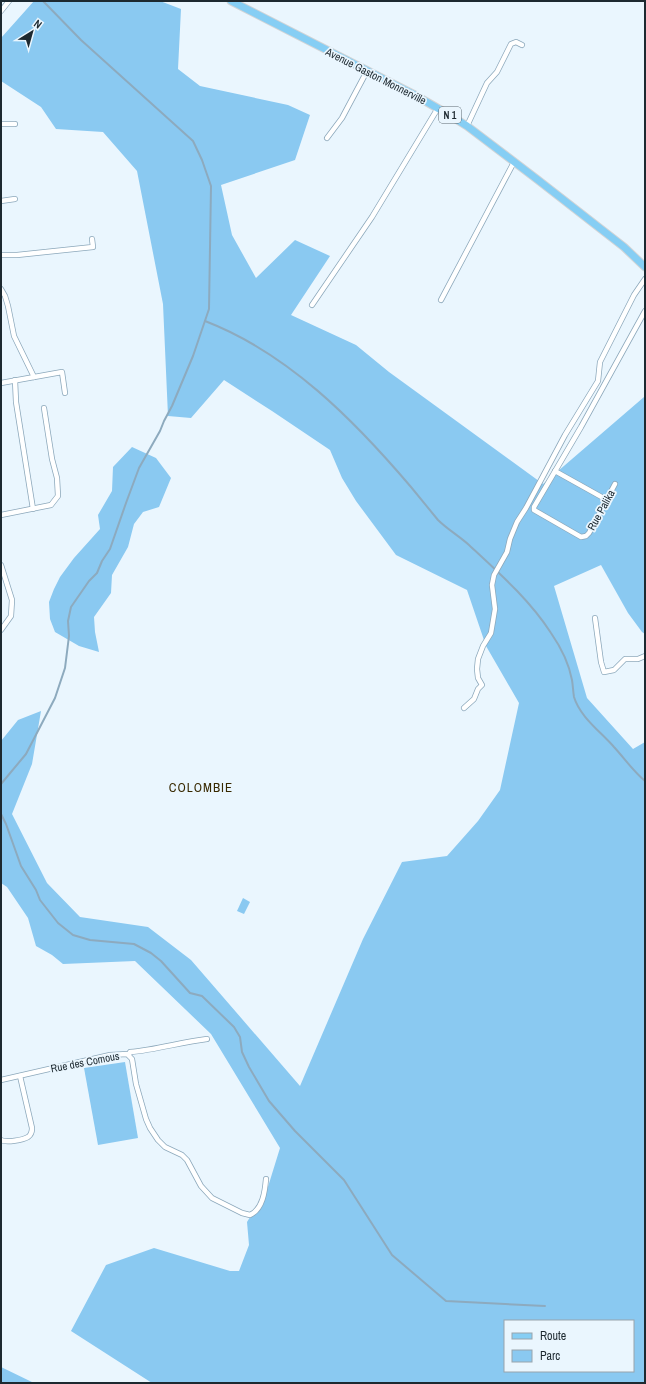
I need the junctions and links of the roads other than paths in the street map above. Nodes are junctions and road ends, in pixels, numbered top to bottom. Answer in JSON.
{"nodes":[{"id":1,"x":9,"y":1,"type":"edge"},
{"id":2,"x":231,"y":1,"type":"edge"},
{"id":3,"x":1,"y":11,"type":"edge"},
{"id":4,"x":522,"y":45,"type":"dead end"},
{"id":5,"x":367,"y":71,"type":"junction"},
{"id":6,"x":438,"y":108,"type":"junction"},
{"id":7,"x":1,"y":124,"type":"edge"},
{"id":8,"x":15,"y":124,"type":"dead end"},
{"id":9,"x":467,"y":126,"type":"junction"},
{"id":10,"x":327,"y":138,"type":"dead end"},
{"id":11,"x":514,"y":162,"type":"junction"},
{"id":12,"x":16,"y":199,"type":"dead end"},
{"id":13,"x":1,"y":201,"type":"edge"},
{"id":14,"x":92,"y":239,"type":"dead end"},
{"id":15,"x":1,"y":255,"type":"edge"},
{"id":16,"x":645,"y":267,"type":"edge"},
{"id":17,"x":645,"y":279,"type":"edge"},
{"id":18,"x":1,"y":289,"type":"edge"},
{"id":19,"x":441,"y":300,"type":"dead end"},
{"id":20,"x":312,"y":305,"type":"dead end"},
{"id":21,"x":645,"y":311,"type":"edge"},
{"id":22,"x":34,"y":377,"type":"junction"},
{"id":23,"x":15,"y":380,"type":"junction"},
{"id":24,"x":1,"y":383,"type":"edge"},
{"id":25,"x":65,"y":393,"type":"dead end"},
{"id":26,"x":44,"y":408,"type":"dead end"},
{"id":27,"x":555,"y":471,"type":"junction"},
{"id":28,"x":615,"y":484,"type":"dead end"},
{"id":29,"x":607,"y":500,"type":"junction"},
{"id":30,"x":33,"y":509,"type":"junction"},
{"id":31,"x":1,"y":515,"type":"edge"},
{"id":32,"x":1,"y":565,"type":"edge"},
{"id":33,"x":595,"y":618,"type":"dead end"},
{"id":34,"x":1,"y":630,"type":"edge"},
{"id":35,"x":645,"y":656,"type":"edge"},
{"id":36,"x":464,"y":708,"type":"dead end"},
{"id":37,"x":207,"y":1039,"type":"dead end"},
{"id":38,"x":129,"y":1055,"type":"junction"},
{"id":39,"x":20,"y":1076,"type":"junction"},
{"id":40,"x":1,"y":1080,"type":"edge"},
{"id":41,"x":1,"y":1140,"type":"edge"},
{"id":42,"x":266,"y":1179,"type":"dead end"}],
"edges":[{"from":1,"to":3,"type":"street"},
{"from":2,"to":5,"type":"main road","name":"Avenue Gaston Monnerville","number":"N 1"},
{"from":4,"to":9,"type":"street"},
{"from":5,"to":6,"type":"main road","name":"Avenue Gaston Monnerville","number":"N 1"},
{"from":5,"to":10,"type":"street"},
{"from":6,"to":9,"type":"main road","name":"Avenue Gaston Monnerville","number":"N 1"},
{"from":6,"to":20,"type":"street"},
{"from":7,"to":8,"type":"street"},
{"from":9,"to":11,"type":"main road","name":"Avenue Gaston Monnerville","number":"N 1"},
{"from":11,"to":16,"type":"main road","name":"Avenue Gaston Monnerville","number":"N 1"},
{"from":11,"to":19,"type":"street"},
{"from":12,"to":13,"type":"street"},
{"from":14,"to":15,"type":"street"},
{"from":17,"to":36,"type":"street"},
{"from":18,"to":22,"type":"street"},
{"from":21,"to":27,"type":"street"},
{"from":22,"to":23,"type":"street"},
{"from":22,"to":25,"type":"street"},
{"from":23,"to":24,"type":"street"},
{"from":23,"to":30,"type":"street"},
{"from":26,"to":30,"type":"street"},
{"from":27,"to":29,"type":"street"},
{"from":27,"to":29,"type":"street","name":"Rue Palika"},
{"from":28,"to":29,"type":"street","name":"Rue Palika"},
{"from":30,"to":31,"type":"street"},
{"from":32,"to":34,"type":"street"},
{"from":33,"to":35,"type":"street"},
{"from":37,"to":38,"type":"street"},
{"from":38,"to":39,"type":"street","name":"Rue des Comous"},
{"from":38,"to":42,"type":"street","name":"Rue des Comous"},
{"from":39,"to":40,"type":"street","name":"Rue des Comous"},
{"from":39,"to":41,"type":"street"}]}
